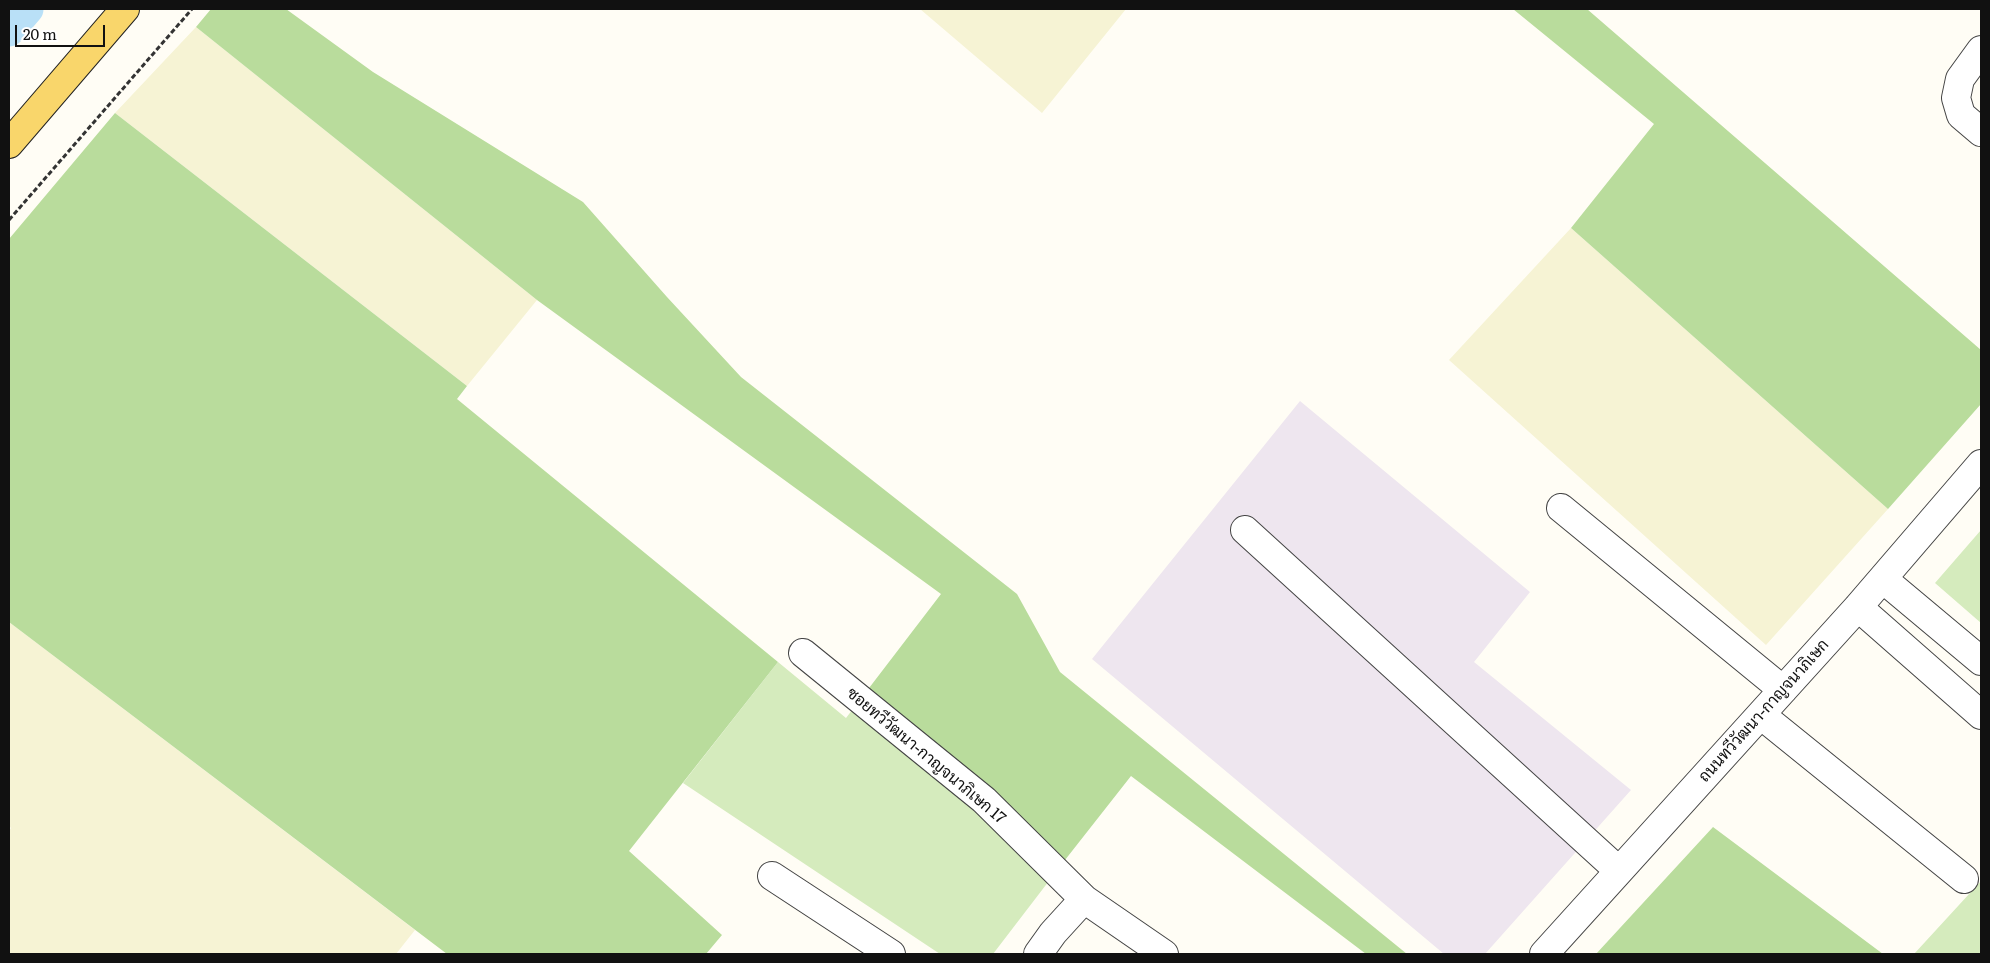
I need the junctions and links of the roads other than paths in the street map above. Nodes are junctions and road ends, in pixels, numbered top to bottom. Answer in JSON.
{"nodes":[{"id":1,"x":125,"y":9,"type":"edge"},
{"id":2,"x":1981,"y":50,"type":"edge"},
{"id":3,"x":1981,"y":132,"type":"edge"},
{"id":4,"x":9,"y":144,"type":"edge"},
{"id":5,"x":1981,"y":464,"type":"edge"},
{"id":6,"x":1561,"y":508,"type":"dead end"},
{"id":7,"x":1245,"y":530,"type":"dead end"},
{"id":8,"x":1883,"y":579,"type":"junction"},
{"id":9,"x":1858,"y":606,"type":"junction"},
{"id":10,"x":803,"y":653,"type":"dead end"},
{"id":11,"x":1981,"y":661,"type":"edge"},
{"id":12,"x":1783,"y":690,"type":"junction"},
{"id":13,"x":1760,"y":715,"type":"junction"},
{"id":14,"x":1981,"y":715,"type":"edge"},
{"id":15,"x":1619,"y":871,"type":"junction"},
{"id":16,"x":772,"y":876,"type":"dead end"},
{"id":17,"x":1964,"y":879,"type":"dead end"},
{"id":18,"x":1084,"y":899,"type":"junction"},
{"id":19,"x":891,"y":954,"type":"edge"},
{"id":20,"x":1038,"y":954,"type":"edge"},
{"id":21,"x":1164,"y":954,"type":"edge"},
{"id":22,"x":1544,"y":954,"type":"edge"}],
"edges":[{"from":1,"to":4,"type":"main road"},
{"from":2,"to":3,"type":"street"},
{"from":5,"to":8,"type":"street","name":"ถนนทวีวัฒนา-กาญจนาภิเษก"},
{"from":6,"to":12,"type":"street"},
{"from":7,"to":15,"type":"street"},
{"from":8,"to":9,"type":"street","name":"ถนนทวีวัฒนา-กาญจนาภิเษก"},
{"from":8,"to":11,"type":"street"},
{"from":9,"to":12,"type":"street","name":"ถนนทวีวัฒนา-กาญจนาภิเษก"},
{"from":9,"to":14,"type":"street"},
{"from":10,"to":18,"type":"street","name":"ซอยทวีวัฒนา-กาญจนาภิเษก 17"},
{"from":12,"to":13,"type":"street","name":"ถนนทวีวัฒนา-กาญจนาภิเษก"},
{"from":13,"to":15,"type":"street","name":"ถนนทวีวัฒนา-กาญจนาภิเษก"},
{"from":13,"to":17,"type":"street"},
{"from":15,"to":22,"type":"street","name":"ถนนทวีวัฒนา-กาญจนาภิเษก"},
{"from":16,"to":19,"type":"street"},
{"from":18,"to":20,"type":"street"},
{"from":18,"to":21,"type":"street","name":"ซอยทวีวัฒนา-กาญจนาภิเษก 17"}]}
